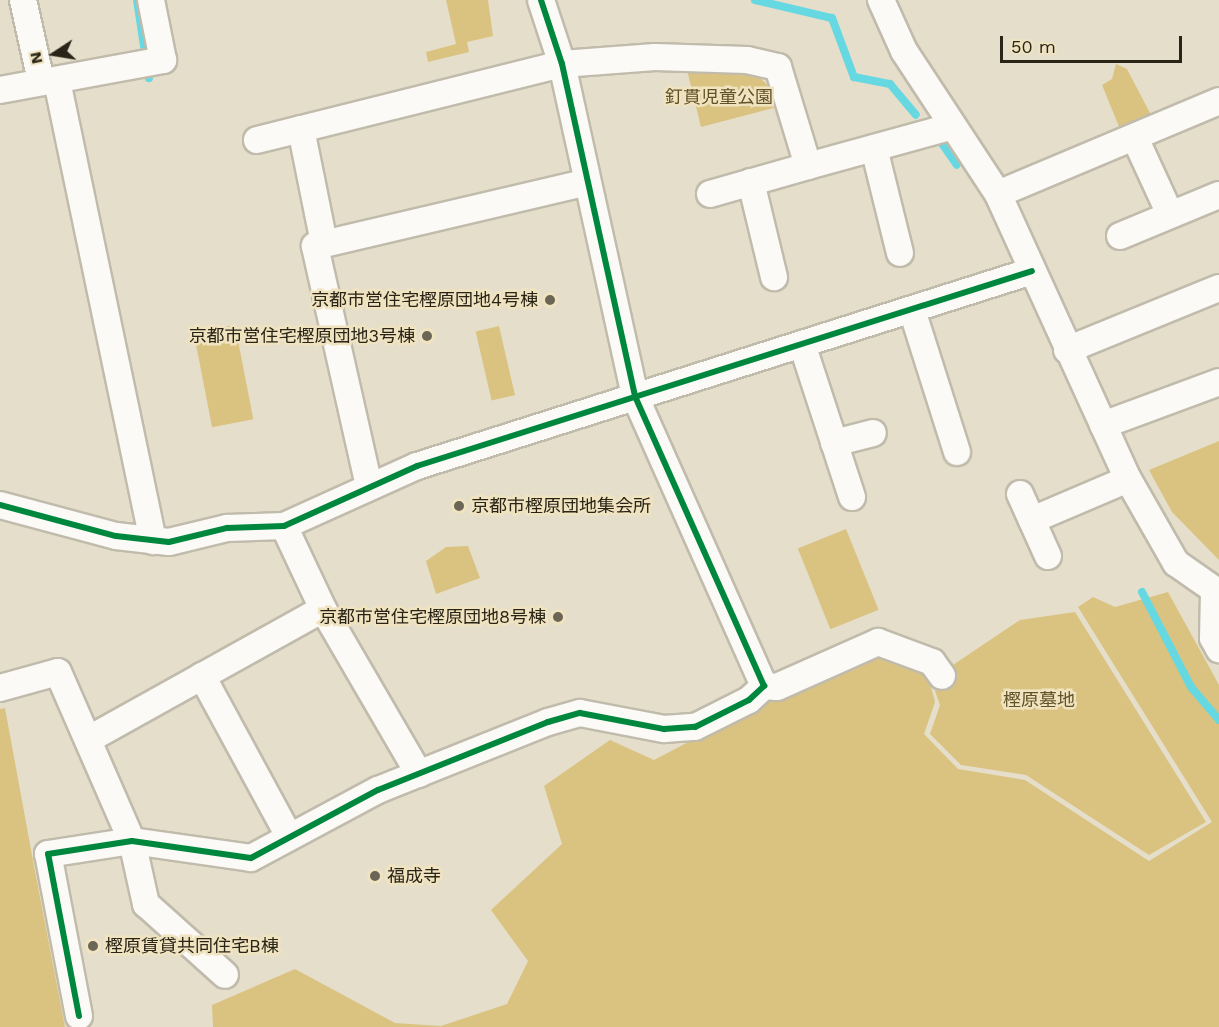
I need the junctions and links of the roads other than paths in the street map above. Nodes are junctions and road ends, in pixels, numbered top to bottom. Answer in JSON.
{"nodes":[{"id":1,"x":24,"y":0,"type":"edge"},
{"id":2,"x":151,"y":0,"type":"edge"},
{"id":3,"x":541,"y":0,"type":"edge"},
{"id":4,"x":881,"y":0,"type":"edge"},
{"id":5,"x":562,"y":64,"type":"junction"},
{"id":6,"x":49,"y":81,"type":"junction"},
{"id":7,"x":0,"y":90,"type":"edge"},
{"id":8,"x":1219,"y":101,"type":"edge"},
{"id":9,"x":950,"y":127,"type":"junction"},
{"id":10,"x":301,"y":129,"type":"junction"},
{"id":11,"x":1135,"y":138,"type":"junction"},
{"id":12,"x":257,"y":140,"type":"dead end"},
{"id":13,"x":874,"y":147,"type":"junction"},
{"id":14,"x":808,"y":166,"type":"junction"},
{"id":15,"x":587,"y":182,"type":"junction"},
{"id":16,"x":751,"y":182,"type":"junction"},
{"id":17,"x":710,"y":194,"type":"dead end"},
{"id":18,"x":998,"y":194,"type":"junction"},
{"id":19,"x":1219,"y":195,"type":"edge"},
{"id":20,"x":1170,"y":214,"type":"junction"},
{"id":21,"x":1120,"y":236,"type":"dead end"},
{"id":22,"x":324,"y":243,"type":"junction"},
{"id":23,"x":900,"y":253,"type":"dead end"},
{"id":24,"x":1032,"y":271,"type":"junction"},
{"id":25,"x":774,"y":277,"type":"dead end"},
{"id":26,"x":1219,"y":288,"type":"edge"},
{"id":27,"x":912,"y":310,"type":"junction"},
{"id":28,"x":802,"y":344,"type":"junction"},
{"id":29,"x":1067,"y":350,"type":"junction"},
{"id":30,"x":1219,"y":382,"type":"edge"},
{"id":31,"x":635,"y":396,"type":"junction"},
{"id":32,"x":1103,"y":425,"type":"junction"},
{"id":33,"x":873,"y":433,"type":"dead end"},
{"id":34,"x":834,"y":443,"type":"junction"},
{"id":35,"x":957,"y":452,"type":"dead end"},
{"id":36,"x":1128,"y":479,"type":"junction"},
{"id":37,"x":369,"y":486,"type":"junction"},
{"id":38,"x":1020,"y":494,"type":"dead end"},
{"id":39,"x":852,"y":497,"type":"dead end"},
{"id":40,"x":0,"y":505,"type":"edge"},
{"id":41,"x":1032,"y":520,"type":"junction"},
{"id":42,"x":284,"y":526,"type":"junction"},
{"id":43,"x":153,"y":541,"type":"junction"},
{"id":44,"x":1048,"y":556,"type":"dead end"},
{"id":45,"x":1216,"y":593,"type":"edge"},
{"id":46,"x":323,"y":609,"type":"junction"},
{"id":47,"x":1219,"y":650,"type":"edge"},
{"id":48,"x":202,"y":676,"type":"junction"},
{"id":49,"x":942,"y":676,"type":"dead end"},
{"id":50,"x":764,"y":686,"type":"junction"},
{"id":51,"x":0,"y":688,"type":"edge"},
{"id":52,"x":91,"y":738,"type":"junction"},
{"id":53,"x":419,"y":774,"type":"junction"},
{"id":54,"x":289,"y":836,"type":"junction"},
{"id":55,"x":132,"y":840,"type":"junction"},
{"id":56,"x":225,"y":975,"type":"dead end"},
{"id":57,"x":79,"y":1016,"type":"dead end"}],
"edges":[{"from":1,"to":6,"type":"street"},
{"from":2,"to":6,"type":"street"},
{"from":3,"to":5,"type":"street"},
{"from":4,"to":9,"type":"street"},
{"from":5,"to":10,"type":"street"},
{"from":5,"to":14,"type":"street"},
{"from":5,"to":15,"type":"street"},
{"from":6,"to":7,"type":"street"},
{"from":6,"to":43,"type":"street"},
{"from":8,"to":11,"type":"street"},
{"from":9,"to":13,"type":"street"},
{"from":9,"to":18,"type":"street"},
{"from":10,"to":12,"type":"street"},
{"from":10,"to":22,"type":"street"},
{"from":11,"to":18,"type":"street"},
{"from":11,"to":20,"type":"street"},
{"from":13,"to":14,"type":"street"},
{"from":13,"to":23,"type":"street"},
{"from":14,"to":16,"type":"street"},
{"from":15,"to":22,"type":"street"},
{"from":15,"to":31,"type":"street"},
{"from":16,"to":17,"type":"street"},
{"from":16,"to":25,"type":"street"},
{"from":18,"to":24,"type":"street"},
{"from":19,"to":20,"type":"street"},
{"from":20,"to":21,"type":"street"},
{"from":22,"to":37,"type":"street"},
{"from":24,"to":27,"type":"street"},
{"from":24,"to":29,"type":"street"},
{"from":26,"to":29,"type":"street"},
{"from":27,"to":28,"type":"street"},
{"from":27,"to":35,"type":"street"},
{"from":28,"to":31,"type":"street"},
{"from":28,"to":34,"type":"street"},
{"from":29,"to":32,"type":"street"},
{"from":30,"to":32,"type":"street"},
{"from":31,"to":37,"type":"street"},
{"from":31,"to":50,"type":"street"},
{"from":32,"to":36,"type":"street"},
{"from":33,"to":34,"type":"street"},
{"from":34,"to":39,"type":"street"},
{"from":36,"to":41,"type":"street"},
{"from":36,"to":45,"type":"street"},
{"from":37,"to":42,"type":"street"},
{"from":38,"to":41,"type":"street"},
{"from":40,"to":43,"type":"street"},
{"from":41,"to":44,"type":"street"},
{"from":42,"to":43,"type":"street"},
{"from":42,"to":46,"type":"street"},
{"from":45,"to":47,"type":"street"},
{"from":46,"to":48,"type":"street"},
{"from":46,"to":53,"type":"street"},
{"from":48,"to":52,"type":"street"},
{"from":48,"to":54,"type":"street"},
{"from":49,"to":50,"type":"street"},
{"from":50,"to":53,"type":"street"},
{"from":51,"to":52,"type":"street"},
{"from":52,"to":55,"type":"street"},
{"from":53,"to":54,"type":"street"},
{"from":54,"to":55,"type":"street"},
{"from":55,"to":56,"type":"street"},
{"from":55,"to":57,"type":"street"}]}
